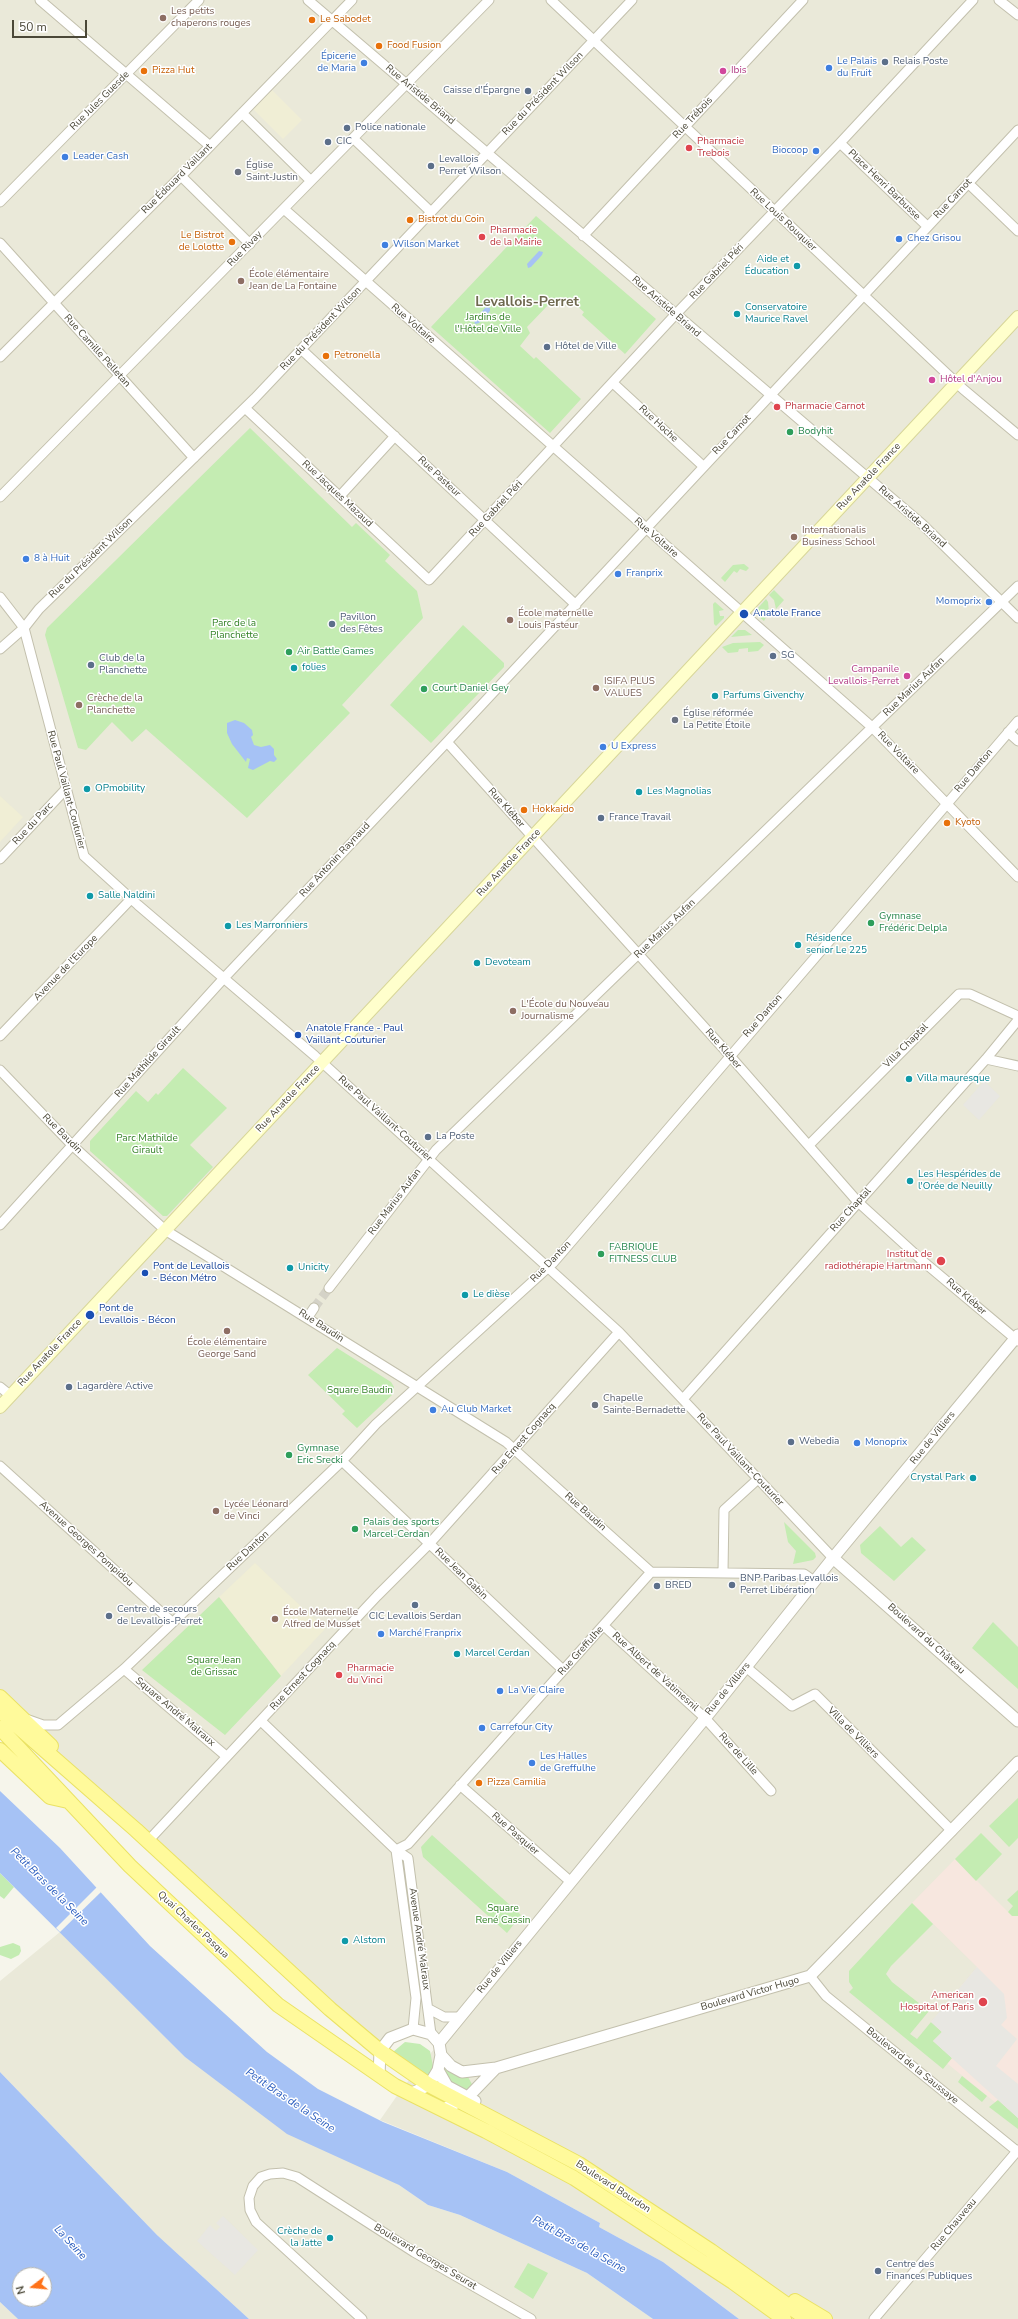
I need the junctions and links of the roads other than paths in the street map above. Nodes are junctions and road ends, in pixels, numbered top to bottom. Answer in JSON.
{"nodes":[{"id":1,"x":40,"y":0,"type":"edge"},
{"id":2,"x":199,"y":0,"type":"edge"},
{"id":3,"x":308,"y":0,"type":"edge"},
{"id":4,"x":352,"y":0,"type":"edge"},
{"id":5,"x":489,"y":0,"type":"edge"},
{"id":6,"x":551,"y":0,"type":"edge"},
{"id":7,"x":632,"y":0,"type":"edge"},
{"id":8,"x":803,"y":0,"type":"edge"},
{"id":9,"x":972,"y":0,"type":"edge"},
{"id":10,"x":999,"y":0,"type":"edge"},
{"id":11,"x":1018,"y":14,"type":"edge"},
{"id":12,"x":332,"y":21,"type":"junction"},
{"id":13,"x":593,"y":41,"type":"junction"},
{"id":14,"x":127,"y":74,"type":"junction"},
{"id":15,"x":407,"y":84,"type":"junction"},
{"id":16,"x":242,"y":113,"type":"junction"},
{"id":17,"x":685,"y":127,"type":"junction"},
{"id":18,"x":1018,"y":130,"type":"edge"},
{"id":19,"x":354,"y":138,"type":"junction"},
{"id":20,"x":840,"y":143,"type":"junction"},
{"id":21,"x":210,"y":146,"type":"junction"},
{"id":22,"x":487,"y":153,"type":"junction"},
{"id":23,"x":182,"y":176,"type":"junction"},
{"id":24,"x":311,"y":181,"type":"junction"},
{"id":25,"x":968,"y":183,"type":"junction"},
{"id":26,"x":0,"y":202,"type":"edge"},
{"id":27,"x":284,"y":209,"type":"junction"},
{"id":28,"x":431,"y":212,"type":"junction"},
{"id":29,"x":774,"y":212,"type":"junction"},
{"id":30,"x":927,"y":226,"type":"junction"},
{"id":31,"x":1018,"y":231,"type":"edge"},
{"id":32,"x":583,"y":236,"type":"junction"},
{"id":33,"x":0,"y":243,"type":"edge"},
{"id":34,"x":250,"y":244,"type":"junction"},
{"id":35,"x":366,"y":282,"type":"junction"},
{"id":36,"x":863,"y":296,"type":"junction"},
{"id":37,"x":54,"y":303,"type":"junction"},
{"id":38,"x":675,"y":315,"type":"junction"},
{"id":39,"x":1018,"y":317,"type":"edge"},
{"id":40,"x":302,"y":350,"type":"junction"},
{"id":41,"x":0,"y":357,"type":"edge"},
{"id":42,"x":120,"y":376,"type":"junction"},
{"id":43,"x":613,"y":383,"type":"junction"},
{"id":44,"x":956,"y":383,"type":"junction"},
{"id":45,"x":769,"y":395,"type":"junction"},
{"id":46,"x":246,"y":408,"type":"junction"},
{"id":47,"x":1018,"y":435,"type":"edge"},
{"id":48,"x":395,"y":436,"type":"junction"},
{"id":49,"x":553,"y":448,"type":"junction"},
{"id":50,"x":194,"y":458,"type":"junction"},
{"id":51,"x":703,"y":466,"type":"junction"},
{"id":52,"x":867,"y":478,"type":"junction"},
{"id":53,"x":340,"y":496,"type":"junction"},
{"id":54,"x":0,"y":497,"type":"edge"},
{"id":55,"x":485,"y":521,"type":"junction"},
{"id":56,"x":645,"y":528,"type":"junction"},
{"id":57,"x":429,"y":580,"type":"joint"},
{"id":58,"x":1018,"y":586,"type":"edge"},
{"id":59,"x":0,"y":596,"type":"edge"},
{"id":60,"x":1001,"y":603,"type":"junction"},
{"id":61,"x":576,"y":605,"type":"junction"},
{"id":62,"x":741,"y":613,"type":"junction"},
{"id":63,"x":1018,"y":618,"type":"edge"},
{"id":64,"x":24,"y":628,"type":"junction"},
{"id":65,"x":0,"y":649,"type":"edge"},
{"id":66,"x":1018,"y":721,"type":"edge"},
{"id":67,"x":872,"y":728,"type":"junction"},
{"id":68,"x":1008,"y":732,"type":"junction"},
{"id":69,"x":1018,"y":741,"type":"edge"},
{"id":70,"x":447,"y":742,"type":"junction"},
{"id":71,"x":65,"y":790,"type":"junction"},
{"id":72,"x":946,"y":804,"type":"junction"},
{"id":73,"x":532,"y":837,"type":"junction"},
{"id":74,"x":0,"y":859,"type":"edge"},
{"id":75,"x":1018,"y":877,"type":"edge"},
{"id":76,"x":131,"y":899,"type":"junction"},
{"id":77,"x":638,"y":955,"type":"junction"},
{"id":78,"x":224,"y":978,"type":"junction"},
{"id":79,"x":1018,"y":1016,"type":"edge"},
{"id":80,"x":1018,"y":1020,"type":"edge"},
{"id":81,"x":0,"y":1036,"type":"edge"},
{"id":82,"x":729,"y":1056,"type":"junction"},
{"id":83,"x":986,"y":1059,"type":"junction"},
{"id":84,"x":322,"y":1063,"type":"junction"},
{"id":85,"x":1018,"y":1066,"type":"edge"},
{"id":86,"x":0,"y":1070,"type":"edge"},
{"id":87,"x":72,"y":1145,"type":"junction"},
{"id":88,"x":809,"y":1145,"type":"junction"},
{"id":89,"x":429,"y":1158,"type":"junction"},
{"id":90,"x":858,"y":1202,"type":"junction"},
{"id":91,"x":0,"y":1225,"type":"edge"},
{"id":92,"x":165,"y":1230,"type":"junction"},
{"id":93,"x":548,"y":1268,"type":"junction"},
{"id":94,"x":329,"y":1288,"type":"tunnel mouth"},
{"id":95,"x":314,"y":1308,"type":"tunnel mouth"},
{"id":96,"x":308,"y":1317,"type":"junction"},
{"id":97,"x":619,"y":1332,"type":"junction"},
{"id":98,"x":1017,"y":1339,"type":"edge"},
{"id":99,"x":0,"y":1387,"type":"edge"},
{"id":100,"x":417,"y":1388,"type":"junction"},
{"id":101,"x":11,"y":1396,"type":"junction"},
{"id":102,"x":683,"y":1399,"type":"junction"},
{"id":103,"x":0,"y":1407,"type":"edge"},
{"id":104,"x":515,"y":1449,"type":"junction"},
{"id":105,"x":342,"y":1461,"type":"junction"},
{"id":106,"x":0,"y":1466,"type":"edge"},
{"id":107,"x":758,"y":1479,"type":"junction"},
{"id":108,"x":430,"y":1543,"type":"junction"},
{"id":109,"x":833,"y":1558,"type":"junction"},
{"id":110,"x":651,"y":1572,"type":"junction"},
{"id":111,"x":724,"y":1572,"type":"junction"},
{"id":112,"x":814,"y":1582,"type":"junction"},
{"id":113,"x":172,"y":1622,"type":"junction"},
{"id":114,"x":604,"y":1626,"type":"junction"},
{"id":115,"x":746,"y":1667,"type":"junction"},
{"id":116,"x":124,"y":1669,"type":"junction"},
{"id":117,"x":563,"y":1670,"type":"junction"},
{"id":118,"x":0,"y":1696,"type":"edge"},
{"id":119,"x":0,"y":1711,"type":"edge"},
{"id":120,"x":22,"y":1717,"type":"junction"},
{"id":121,"x":706,"y":1718,"type":"junction"},
{"id":122,"x":261,"y":1721,"type":"junction"},
{"id":123,"x":1018,"y":1721,"type":"edge"},
{"id":124,"x":0,"y":1728,"type":"edge"},
{"id":125,"x":0,"y":1750,"type":"edge"},
{"id":126,"x":226,"y":1756,"type":"junction"},
{"id":127,"x":1018,"y":1762,"type":"edge"},
{"id":128,"x":66,"y":1769,"type":"junction"},
{"id":129,"x":460,"y":1786,"type":"junction"},
{"id":130,"x":770,"y":1790,"type":"dead end"},
{"id":131,"x":68,"y":1801,"type":"junction"},
{"id":132,"x":952,"y":1831,"type":"junction"},
{"id":133,"x":148,"y":1841,"type":"junction"},
{"id":134,"x":396,"y":1850,"type":"junction"},
{"id":135,"x":571,"y":1882,"type":"junction"},
{"id":136,"x":810,"y":1976,"type":"junction"},
{"id":137,"x":429,"y":2009,"type":"junction"},
{"id":138,"x":459,"y":2018,"type":"junction"},
{"id":139,"x":413,"y":2029,"type":"junction"},
{"id":140,"x":431,"y":2034,"type":"junction"},
{"id":141,"x":439,"y":2043,"type":"junction"},
{"id":142,"x":380,"y":2051,"type":"junction"},
{"id":143,"x":441,"y":2055,"type":"junction"},
{"id":144,"x":496,"y":2068,"type":"junction"},
{"id":145,"x":438,"y":2070,"type":"junction"},
{"id":146,"x":379,"y":2076,"type":"junction"},
{"id":147,"x":429,"y":2085,"type":"junction"},
{"id":148,"x":410,"y":2094,"type":"junction"},
{"id":149,"x":471,"y":2101,"type":"junction"},
{"id":150,"x":442,"y":2110,"type":"junction"},
{"id":151,"x":1018,"y":2151,"type":"edge"},
{"id":152,"x":753,"y":2289,"type":"junction"},
{"id":153,"x":362,"y":2319,"type":"edge"},
{"id":154,"x":531,"y":2319,"type":"edge"},
{"id":155,"x":772,"y":2319,"type":"edge"},
{"id":156,"x":784,"y":2319,"type":"edge"},
{"id":157,"x":807,"y":2319,"type":"edge"},
{"id":158,"x":825,"y":2319,"type":"edge"},
{"id":159,"x":874,"y":2319,"type":"edge"}],
"edges":[{"from":1,"to":14,"type":"street"},
{"from":2,"to":14,"type":"street","name":"Rue Jules Guesde"},
{"from":3,"to":12,"type":"street","name":"Rue Aristide Briand"},
{"from":4,"to":12,"type":"street","name":"Rue Édouard Vaillant"},
{"from":5,"to":15,"type":"street","name":"Rue Rivay"},
{"from":6,"to":13,"type":"street","name":"Rue Louis Rouquier"},
{"from":7,"to":13,"type":"street","name":"Rue du Président Wilson"},
{"from":8,"to":17,"type":"street","name":"Rue Trébois"},
{"from":9,"to":20,"type":"street","name":"Rue Gabriel Péri"},
{"from":10,"to":11,"type":"street"},
{"from":12,"to":15,"type":"street","name":"Rue Aristide Briand"},
{"from":12,"to":16,"type":"street","name":"Rue Édouard Vaillant"},
{"from":13,"to":17,"type":"street","name":"Rue Louis Rouquier"},
{"from":13,"to":22,"type":"street","name":"Rue du Président Wilson"},
{"from":14,"to":21,"type":"street"},
{"from":14,"to":26,"type":"street","name":"Rue Jules Guesde"},
{"from":15,"to":19,"type":"street","name":"Rue Rivay"},
{"from":15,"to":22,"type":"street","name":"Rue Aristide Briand"},
{"from":16,"to":21,"type":"street","name":"Rue Édouard Vaillant"},
{"from":16,"to":24,"type":"street"},
{"from":17,"to":29,"type":"street","name":"Rue Louis Rouquier"},
{"from":17,"to":32,"type":"street","name":"Rue Trébois"},
{"from":18,"to":25,"type":"street","name":"Rue Carnot"},
{"from":19,"to":24,"type":"street","name":"Rue Rivay"},
{"from":19,"to":28,"type":"street"},
{"from":20,"to":29,"type":"street","name":"Rue Gabriel Péri"},
{"from":20,"to":30,"type":"street","name":"Place Henri Barbusse"},
{"from":21,"to":23,"type":"street","name":"Rue Édouard Vaillant"},
{"from":22,"to":28,"type":"street","name":"Rue du Président Wilson"},
{"from":22,"to":32,"type":"street","name":"Rue Aristide Briand"},
{"from":23,"to":34,"type":"street"},
{"from":23,"to":37,"type":"street","name":"Rue Édouard Vaillant"},
{"from":24,"to":27,"type":"street","name":"Rue Rivay"},
{"from":25,"to":30,"type":"street","name":"Rue Carnot"},
{"from":25,"to":31,"type":"street"},
{"from":27,"to":34,"type":"street","name":"Rue Rivay"},
{"from":27,"to":35,"type":"street","name":"Rue Voltaire"},
{"from":28,"to":35,"type":"street","name":"Rue du Président Wilson"},
{"from":29,"to":36,"type":"street","name":"Rue Louis Rouquier"},
{"from":29,"to":38,"type":"street","name":"Rue Gabriel Péri"},
{"from":30,"to":36,"type":"street","name":"Rue Carnot"},
{"from":32,"to":38,"type":"street","name":"Rue Aristide Briand"},
{"from":33,"to":37,"type":"street","name":"Rue Camille Pelletan"},
{"from":34,"to":42,"type":"street","name":"Rue Rivay"},
{"from":35,"to":40,"type":"street","name":"Rue du Président Wilson"},
{"from":35,"to":49,"type":"street","name":"Rue Voltaire"},
{"from":36,"to":44,"type":"street","name":"Rue Louis Rouquier"},
{"from":36,"to":45,"type":"street","name":"Rue Carnot"},
{"from":37,"to":41,"type":"street","name":"Rue Édouard Vaillant"},
{"from":37,"to":42,"type":"street","name":"Rue Camille Pelletan"},
{"from":38,"to":43,"type":"street","name":"Rue Gabriel Péri"},
{"from":38,"to":45,"type":"street","name":"Rue Aristide Briand"},
{"from":39,"to":44,"type":"main road","name":"Rue Anatole France"},
{"from":40,"to":46,"type":"street","name":"Rue du Président Wilson"},
{"from":40,"to":48,"type":"street","name":"Rue Pasteur"},
{"from":42,"to":50,"type":"street","name":"Rue Camille Pelletan"},
{"from":42,"to":54,"type":"street","name":"Rue Rivay"},
{"from":43,"to":49,"type":"street","name":"Rue Gabriel Péri"},
{"from":43,"to":51,"type":"street","name":"Rue Hoche"},
{"from":44,"to":47,"type":"street","name":"Rue Louis Rouquier"},
{"from":44,"to":52,"type":"main road","name":"Rue Anatole France"},
{"from":45,"to":51,"type":"street","name":"Rue Carnot"},
{"from":45,"to":52,"type":"street","name":"Rue Aristide Briand"},
{"from":46,"to":50,"type":"street","name":"Rue du Président Wilson"},
{"from":46,"to":53,"type":"street","name":"Rue Jacques Mazaud"},
{"from":48,"to":53,"type":"street"},
{"from":48,"to":55,"type":"street","name":"Rue Pasteur"},
{"from":49,"to":55,"type":"street","name":"Rue Gabriel Péri"},
{"from":49,"to":56,"type":"street","name":"Rue Voltaire"},
{"from":50,"to":64,"type":"street","name":"Rue du Président Wilson"},
{"from":51,"to":56,"type":"street","name":"Rue Carnot"},
{"from":52,"to":60,"type":"street","name":"Rue Aristide Briand"},
{"from":52,"to":62,"type":"main road","name":"Rue Anatole France"},
{"from":53,"to":57,"type":"street","name":"Rue Jacques Mazaud"},
{"from":55,"to":57,"type":"street","name":"Rue Gabriel Péri"},
{"from":55,"to":61,"type":"street","name":"Rue Pasteur"},
{"from":56,"to":61,"type":"street","name":"Rue Carnot"},
{"from":56,"to":62,"type":"street","name":"Rue Voltaire"},
{"from":58,"to":60,"type":"street","name":"Rue Marius Aufan"},
{"from":59,"to":64,"type":"street","name":"Rue Paul Vaillant-Couturier"},
{"from":60,"to":63,"type":"street","name":"Rue Aristide Briand"},
{"from":60,"to":67,"type":"street","name":"Rue Marius Aufan"},
{"from":61,"to":70,"type":"street","name":"Rue Carnot"},
{"from":62,"to":67,"type":"street","name":"Rue Voltaire"},
{"from":62,"to":73,"type":"main road","name":"Rue Anatole France"},
{"from":64,"to":65,"type":"street","name":"Rue du Président Wilson"},
{"from":64,"to":71,"type":"street","name":"Rue Paul Vaillant-Couturier"},
{"from":66,"to":68,"type":"street","name":"Rue Danton"},
{"from":67,"to":72,"type":"street","name":"Rue Voltaire"},
{"from":67,"to":77,"type":"street","name":"Rue Marius Aufan"},
{"from":68,"to":69,"type":"street"},
{"from":68,"to":72,"type":"street","name":"Rue Danton"},
{"from":70,"to":73,"type":"street","name":"Rue Kléber"},
{"from":70,"to":78,"type":"street","name":"Rue Antonin Raynaud"},
{"from":71,"to":74,"type":"street","name":"Rue du Parc"},
{"from":71,"to":76,"type":"street","name":"Rue Paul Vaillant-Couturier"},
{"from":72,"to":75,"type":"street","name":"Rue Voltaire"},
{"from":72,"to":82,"type":"street","name":"Rue Danton"},
{"from":73,"to":77,"type":"street","name":"Rue Kléber"},
{"from":73,"to":84,"type":"main road","name":"Rue Anatole France"},
{"from":76,"to":78,"type":"street","name":"Rue Paul Vaillant-Couturier"},
{"from":76,"to":81,"type":"street","name":"Avenue de l'Europe"},
{"from":77,"to":82,"type":"street","name":"Rue Kléber"},
{"from":77,"to":89,"type":"street","name":"Rue Marius Aufan"},
{"from":78,"to":84,"type":"street","name":"Rue Paul Vaillant-Couturier"},
{"from":78,"to":87,"type":"street","name":"Rue Mathilde Girault"},
{"from":79,"to":88,"type":"street","name":"Villa Chaptal"},
{"from":80,"to":83,"type":"street","name":"Rue Chaptal"},
{"from":82,"to":88,"type":"street","name":"Rue Kléber"},
{"from":82,"to":93,"type":"street","name":"Rue Danton"},
{"from":83,"to":85,"type":"street"},
{"from":83,"to":90,"type":"street","name":"Rue Chaptal"},
{"from":84,"to":89,"type":"street","name":"Rue Paul Vaillant-Couturier"},
{"from":84,"to":92,"type":"main road","name":"Rue Anatole France"},
{"from":86,"to":87,"type":"street","name":"Rue Baudin"},
{"from":87,"to":91,"type":"street","name":"Rue Mathilde Girault"},
{"from":87,"to":92,"type":"street","name":"Rue Baudin"},
{"from":88,"to":90,"type":"street","name":"Rue Kléber"},
{"from":89,"to":93,"type":"street","name":"Rue Paul Vaillant-Couturier"},
{"from":89,"to":94,"type":"street","name":"Rue Marius Aufan"},
{"from":90,"to":98,"type":"street","name":"Rue Kléber"},
{"from":90,"to":102,"type":"street","name":"Rue Chaptal"},
{"from":92,"to":96,"type":"street","name":"Rue Baudin"},
{"from":92,"to":101,"type":"main road","name":"Rue Anatole France"},
{"from":93,"to":97,"type":"street","name":"Rue Paul Vaillant-Couturier"},
{"from":93,"to":100,"type":"street","name":"Rue Danton"},
{"from":95,"to":96,"type":"street"},
{"from":96,"to":100,"type":"street","name":"Rue Baudin"},
{"from":97,"to":102,"type":"street","name":"Rue Paul Vaillant-Couturier"},
{"from":97,"to":104,"type":"street","name":"Rue Ernest Cognacq"},
{"from":98,"to":109,"type":"street","name":"Rue de Villiers"},
{"from":99,"to":101,"type":"street"},
{"from":100,"to":104,"type":"street","name":"Rue Baudin"},
{"from":100,"to":105,"type":"street","name":"Rue Danton"},
{"from":101,"to":103,"type":"main road","name":"Rue Anatole France"},
{"from":102,"to":107,"type":"street","name":"Rue Paul Vaillant-Couturier"},
{"from":104,"to":108,"type":"street","name":"Rue Ernest Cognacq"},
{"from":104,"to":110,"type":"street","name":"Rue Baudin"},
{"from":105,"to":108,"type":"street","name":"Rue Jean Gabin"},
{"from":105,"to":113,"type":"street","name":"Rue Danton"},
{"from":106,"to":113,"type":"street","name":"Avenue Georges Pompidou"},
{"from":107,"to":109,"type":"street","name":"Rue Paul Vaillant-Couturier"},
{"from":107,"to":111,"type":"street"},
{"from":108,"to":117,"type":"street","name":"Rue Jean Gabin"},
{"from":108,"to":122,"type":"street","name":"Rue Ernest Cognacq"},
{"from":109,"to":112,"type":"street","name":"Rue de Villiers"},
{"from":109,"to":123,"type":"street","name":"Boulevard du Château"},
{"from":110,"to":111,"type":"street"},
{"from":110,"to":114,"type":"street","name":"Rue Greffulhe"},
{"from":111,"to":112,"type":"street"},
{"from":112,"to":115,"type":"street","name":"Rue de Villiers"},
{"from":113,"to":116,"type":"street","name":"Rue Danton"},
{"from":114,"to":117,"type":"street","name":"Rue Greffulhe"},
{"from":114,"to":121,"type":"street","name":"Rue Albert de Vatimesnil"},
{"from":115,"to":121,"type":"street","name":"Rue de Villiers"},
{"from":115,"to":132,"type":"street","name":"Villa de Villiers"},
{"from":116,"to":120,"type":"street","name":"Rue Danton"},
{"from":116,"to":126,"type":"street","name":"Square André Malraux"},
{"from":117,"to":129,"type":"street","name":"Rue Greffulhe"},
{"from":118,"to":120,"type":"main road"},
{"from":119,"to":128,"type":"main road"},
{"from":120,"to":128,"type":"main road"},
{"from":121,"to":130,"type":"street","name":"Rue de Lille"},
{"from":121,"to":135,"type":"street","name":"Rue de Villiers"},
{"from":122,"to":126,"type":"street","name":"Rue Ernest Cognacq"},
{"from":122,"to":134,"type":"street","name":"Avenue André Malraux"},
{"from":124,"to":131,"type":"main road","name":"Quai Charles Pasqua"},
{"from":125,"to":131,"type":"main road"},
{"from":126,"to":133,"type":"street","name":"Rue Ernest Cognacq"},
{"from":127,"to":132,"type":"street","name":"Boulevard Victor Hugo"},
{"from":128,"to":133,"type":"main road"},
{"from":129,"to":134,"type":"street","name":"Rue Greffulhe"},
{"from":129,"to":135,"type":"street","name":"Rue Pasquier"},
{"from":131,"to":146,"type":"main road","name":"Quai Charles Pasqua"},
{"from":132,"to":136,"type":"street","name":"Boulevard Victor Hugo"},
{"from":133,"to":142,"type":"main road"},
{"from":134,"to":137,"type":"street","name":"Avenue André Malraux"},
{"from":134,"to":139,"type":"street","name":"Avenue André Malraux"},
{"from":135,"to":138,"type":"street","name":"Rue de Villiers"},
{"from":136,"to":144,"type":"street","name":"Boulevard Victor Hugo"},
{"from":136,"to":151,"type":"street","name":"Boulevard de la Saussaye"},
{"from":137,"to":138,"type":"street"},
{"from":137,"to":140,"type":"street","name":"Avenue André Malraux"},
{"from":138,"to":141,"type":"street","name":"Rue de Villiers"},
{"from":139,"to":140,"type":"street"},
{"from":139,"to":142,"type":"street"},
{"from":140,"to":141,"type":"street"},
{"from":141,"to":143,"type":"street"},
{"from":142,"to":146,"type":"street"},
{"from":142,"to":147,"type":"main road","name":"Boulevard Bourdon"},
{"from":143,"to":144,"type":"street","name":"Boulevard Victor Hugo"},
{"from":143,"to":145,"type":"street"},
{"from":144,"to":149,"type":"street"},
{"from":145,"to":147,"type":"street"},
{"from":145,"to":149,"type":"street"},
{"from":146,"to":148,"type":"main road","name":"Quai Charles Pasqua"},
{"from":147,"to":148,"type":"street"},
{"from":147,"to":149,"type":"main road","name":"Boulevard Bourdon"},
{"from":148,"to":150,"type":"main road","name":"Boulevard Bourdon"},
{"from":149,"to":150,"type":"street"},
{"from":149,"to":152,"type":"main road","name":"Boulevard Bourdon"},
{"from":150,"to":152,"type":"main road","name":"Boulevard Bourdon"},
{"from":151,"to":159,"type":"street","name":"Rue Chauveau"},
{"from":152,"to":155,"type":"main road"},
{"from":152,"to":156,"type":"main road","name":"Boulevard Bourdon"},
{"from":152,"to":157,"type":"main road","name":"Boulevard Bourdon"},
{"from":152,"to":158,"type":"main road"},
{"from":153,"to":154,"type":"street","name":"Boulevard Georges Seurat"}]}
